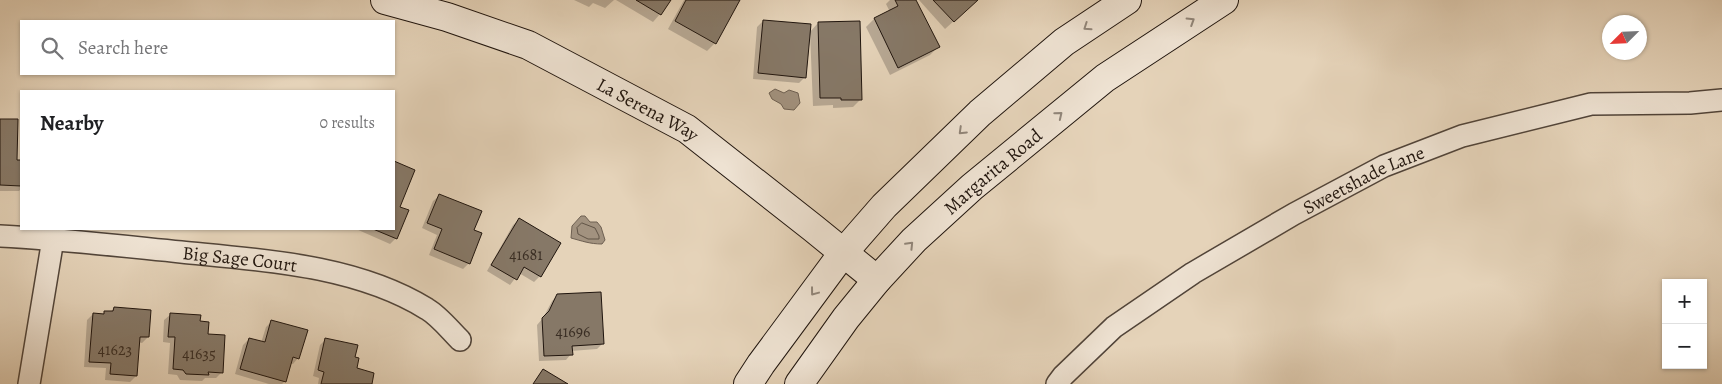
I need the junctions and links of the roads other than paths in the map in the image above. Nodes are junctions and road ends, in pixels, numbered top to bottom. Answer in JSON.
{"nodes":[{"id":1,"x":385,"y":0,"type":"edge"},
{"id":2,"x":1127,"y":0,"type":"edge"},
{"id":3,"x":1224,"y":0,"type":"edge"},
{"id":4,"x":1722,"y":100,"type":"edge"},
{"id":5,"x":0,"y":236,"type":"edge"},
{"id":6,"x":53,"y":239,"type":"junction"},
{"id":7,"x":843,"y":253,"type":"junction"},
{"id":8,"x":877,"y":280,"type":"junction"},
{"id":9,"x":460,"y":340,"type":"dead end"},
{"id":10,"x":29,"y":384,"type":"edge"},
{"id":11,"x":748,"y":384,"type":"edge"},
{"id":12,"x":799,"y":384,"type":"edge"},
{"id":13,"x":1058,"y":384,"type":"edge"}],
"edges":[{"from":1,"to":7,"type":"main road","name":"La Serena Way"},
{"from":2,"to":7,"type":"main road","one_way":true},
{"from":8,"to":3,"type":"main road","name":"Margarita Road","one_way":true},
{"from":4,"to":13,"type":"street","name":"Sweetshade Lane"},
{"from":5,"to":6,"type":"street","name":"Big Sage Court"},
{"from":6,"to":9,"type":"street","name":"Big Sage Court"},
{"from":6,"to":10,"type":"street"},
{"from":7,"to":8,"type":"main road","name":"La Serena Way"},
{"from":7,"to":11,"type":"main road","one_way":true},
{"from":8,"to":12,"type":"main road","name":"Margarita Road"}]}
